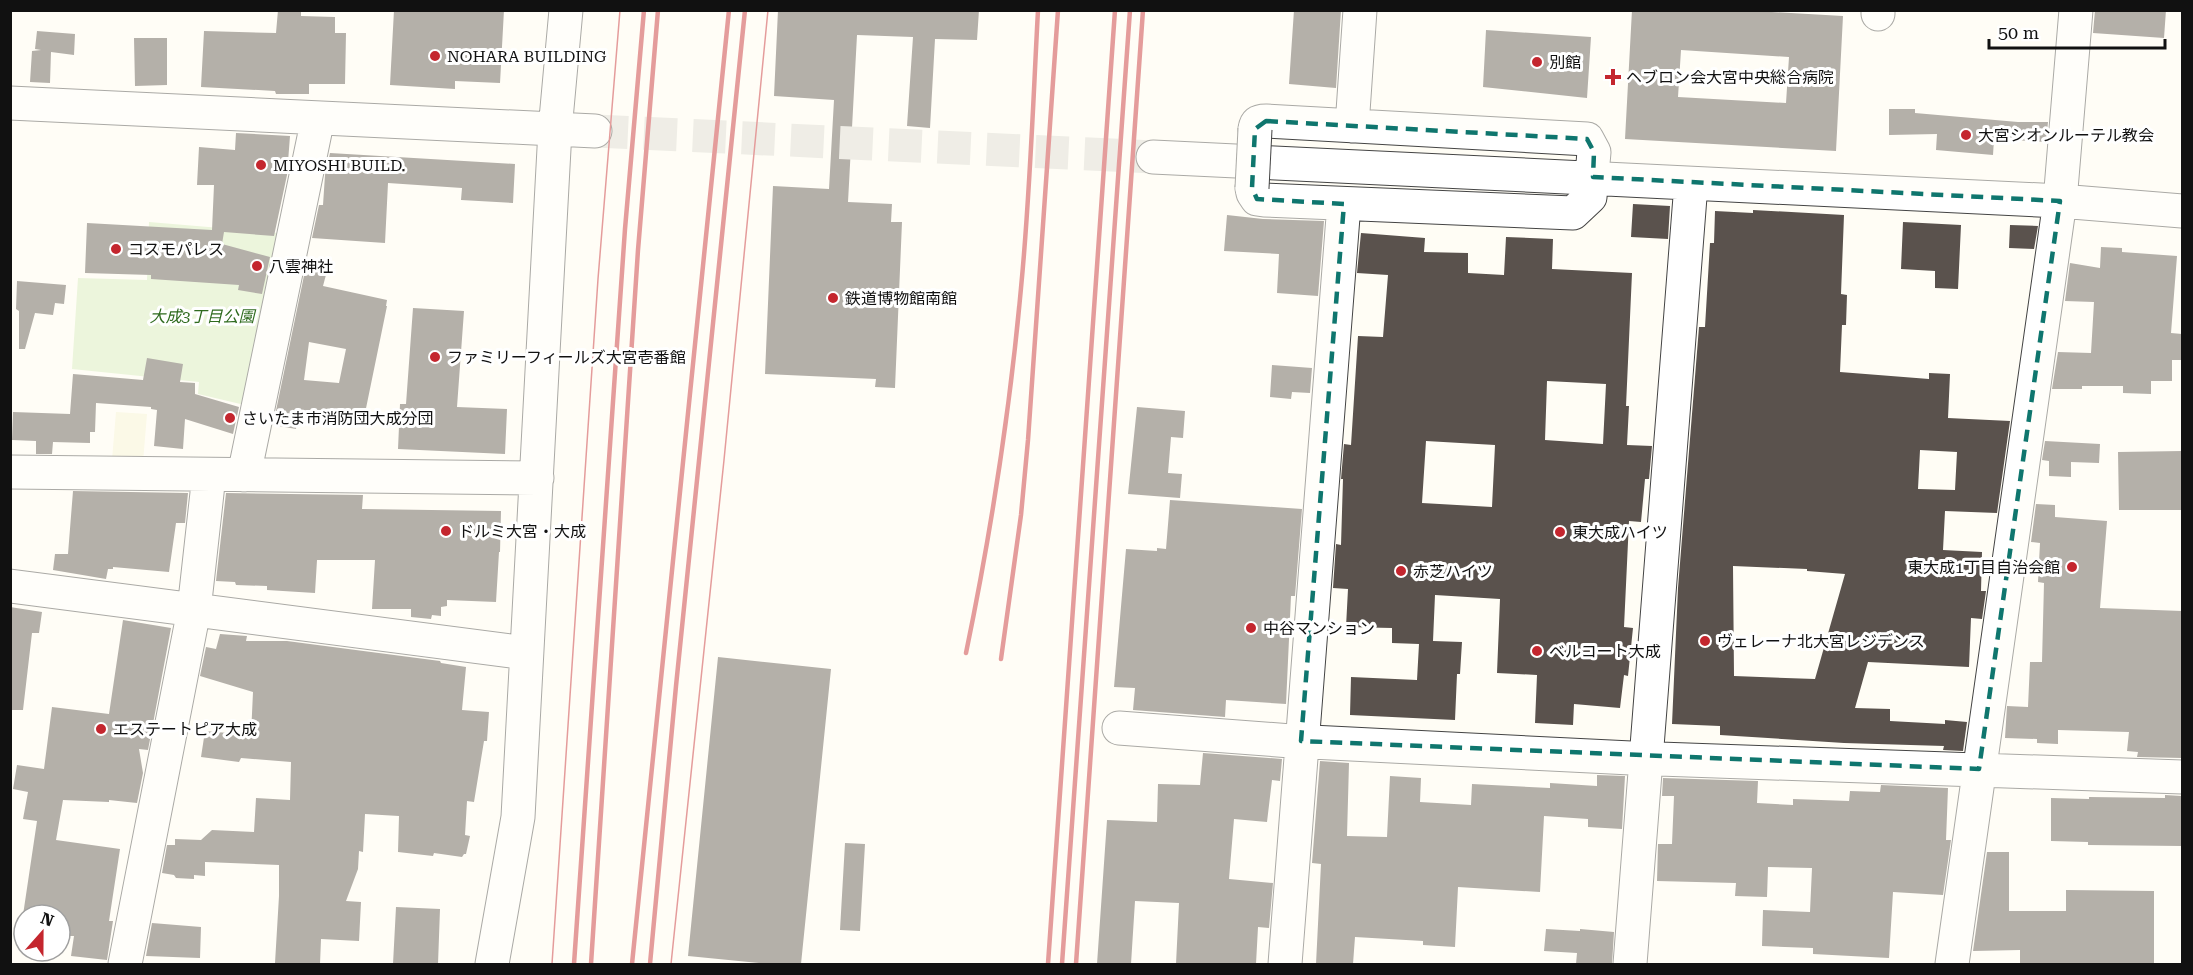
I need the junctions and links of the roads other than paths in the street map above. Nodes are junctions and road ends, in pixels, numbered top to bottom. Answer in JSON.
{"nodes":[{"id":1,"x":566,"y":10,"type":"edge"},
{"id":2,"x":1360,"y":10,"type":"edge"},
{"id":3,"x":2076,"y":10,"type":"edge"},
{"id":4,"x":10,"y":103,"type":"edge"},
{"id":5,"x":318,"y":118,"type":"junction"},
{"id":6,"x":1352,"y":126,"type":"junction"},
{"id":7,"x":555,"y":130,"type":"junction"},
{"id":8,"x":594,"y":131,"type":"tunnel mouth"},
{"id":9,"x":1153,"y":157,"type":"tunnel mouth"},
{"id":10,"x":1593,"y":177,"type":"junction"},
{"id":11,"x":1691,"y":184,"type":"junction"},
{"id":12,"x":2060,"y":201,"type":"junction"},
{"id":13,"x":1344,"y":204,"type":"junction"},
{"id":14,"x":2182,"y":211,"type":"edge"},
{"id":15,"x":10,"y":472,"type":"edge"},
{"id":16,"x":209,"y":475,"type":"junction"},
{"id":17,"x":244,"y":475,"type":"junction"},
{"id":18,"x":537,"y":478,"type":"junction"},
{"id":19,"x":10,"y":586,"type":"edge"},
{"id":20,"x":194,"y":610,"type":"junction"},
{"id":21,"x":526,"y":652,"type":"junction"},
{"id":22,"x":1119,"y":729,"type":"dead end"},
{"id":23,"x":1301,"y":741,"type":"junction"},
{"id":24,"x":1646,"y":759,"type":"junction"},
{"id":25,"x":1979,"y":769,"type":"junction"},
{"id":26,"x":2182,"y":777,"type":"edge"},
{"id":27,"x":125,"y":964,"type":"edge"},
{"id":28,"x":492,"y":964,"type":"edge"},
{"id":29,"x":1285,"y":964,"type":"edge"},
{"id":30,"x":1630,"y":964,"type":"edge"},
{"id":31,"x":1953,"y":964,"type":"edge"}],
"edges":[{"from":1,"to":7,"type":"street"},
{"from":2,"to":6,"type":"street"},
{"from":3,"to":12,"type":"street"},
{"from":4,"to":5,"type":"street"},
{"from":5,"to":7,"type":"street"},
{"from":5,"to":17,"type":"street"},
{"from":6,"to":10,"type":"street"},
{"from":6,"to":13,"type":"street","bridge":true},
{"from":7,"to":8,"type":"street"},
{"from":7,"to":18,"type":"street"},
{"from":9,"to":10,"type":"street"},
{"from":10,"to":11,"type":"street"},
{"from":10,"to":13,"type":"street"},
{"from":11,"to":12,"type":"street"},
{"from":11,"to":24,"type":"street"},
{"from":12,"to":14,"type":"street"},
{"from":12,"to":25,"type":"street"},
{"from":13,"to":23,"type":"street"},
{"from":15,"to":16,"type":"street"},
{"from":16,"to":17,"type":"street"},
{"from":16,"to":20,"type":"street"},
{"from":17,"to":18,"type":"street"},
{"from":18,"to":21,"type":"street"},
{"from":19,"to":20,"type":"street"},
{"from":20,"to":21,"type":"street"},
{"from":20,"to":27,"type":"street"},
{"from":21,"to":28,"type":"street"},
{"from":22,"to":23,"type":"street"},
{"from":23,"to":24,"type":"street"},
{"from":23,"to":29,"type":"street"},
{"from":24,"to":25,"type":"street"},
{"from":24,"to":30,"type":"street"},
{"from":25,"to":26,"type":"street"},
{"from":25,"to":31,"type":"street"}]}
